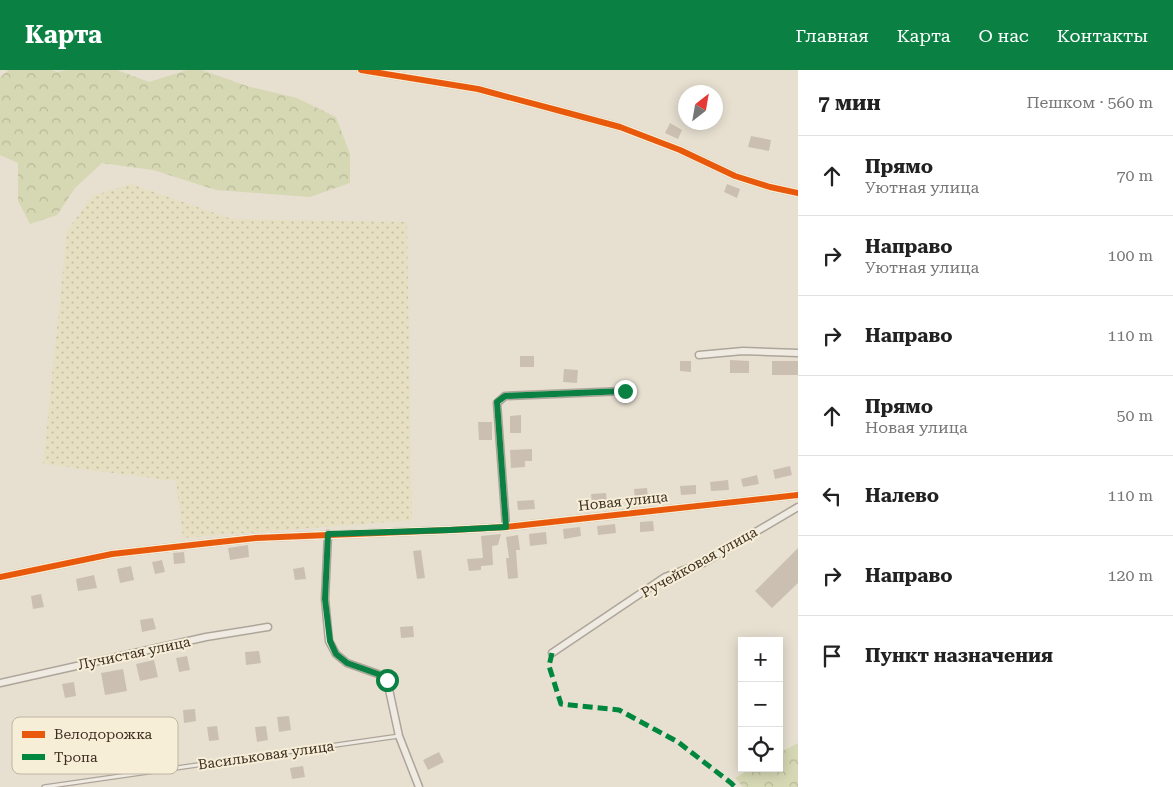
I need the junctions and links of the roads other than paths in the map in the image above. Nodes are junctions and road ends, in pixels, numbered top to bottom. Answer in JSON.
{"nodes":[{"id":1,"x":360,"y":70,"type":"edge"},
{"id":2,"x":798,"y":193,"type":"edge"},
{"id":3,"x":798,"y":353,"type":"edge"},
{"id":4,"x":699,"y":355,"type":"dead end"},
{"id":5,"x":625,"y":391,"type":"dead end"},
{"id":6,"x":798,"y":495,"type":"edge"},
{"id":7,"x":798,"y":506,"type":"edge"},
{"id":8,"x":506,"y":527,"type":"junction"},
{"id":9,"x":328,"y":534,"type":"junction"},
{"id":10,"x":0,"y":577,"type":"edge"},
{"id":11,"x":268,"y":627,"type":"dead end"},
{"id":12,"x":552,"y":653,"type":"dead end"},
{"id":13,"x":0,"y":683,"type":"edge"},
{"id":14,"x":399,"y":736,"type":"junction"},
{"id":15,"x":178,"y":768,"type":"edge"},
{"id":16,"x":134,"y":774,"type":"edge"},
{"id":17,"x":44,"y":787,"type":"edge"},
{"id":18,"x":419,"y":787,"type":"edge"}],
"edges":[{"from":1,"to":2,"type":"street"},
{"from":3,"to":4,"type":"street"},
{"from":5,"to":8,"type":"street"},
{"from":6,"to":8,"type":"street","name":"Новая улица"},
{"from":7,"to":12,"type":"street","name":"Ручейковая улица"},
{"from":8,"to":9,"type":"street","name":"Новая улица"},
{"from":9,"to":10,"type":"street","name":"Новая улица"},
{"from":9,"to":14,"type":"street"},
{"from":11,"to":13,"type":"street","name":"Лучистая улица"},
{"from":14,"to":15,"type":"lane","name":"Васильковая улица"},
{"from":14,"to":18,"type":"street"},
{"from":16,"to":17,"type":"lane","name":"Васильковая улица"}]}
